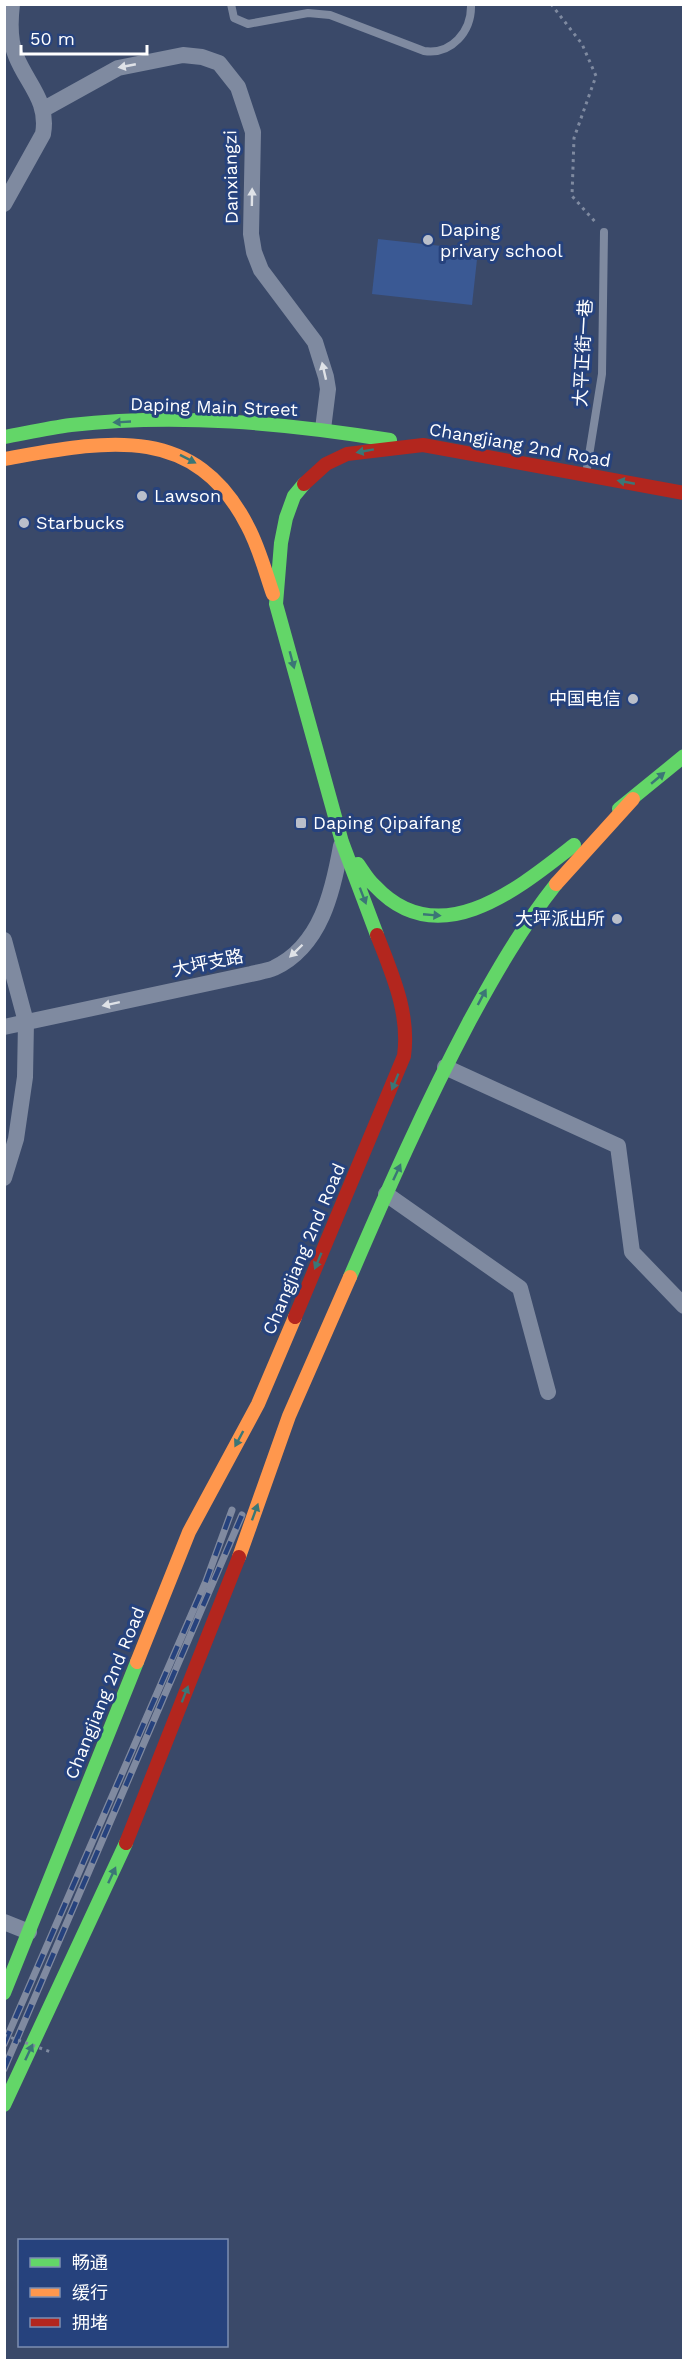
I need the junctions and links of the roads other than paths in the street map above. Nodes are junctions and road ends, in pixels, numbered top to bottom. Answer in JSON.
{"nodes":[{"id":1,"x":12,"y":4,"type":"edge"},
{"id":2,"x":231,"y":4,"type":"edge"},
{"id":3,"x":471,"y":4,"type":"edge"},
{"id":4,"x":10,"y":49,"type":"edge"},
{"id":5,"x":44,"y":109,"type":"junction"},
{"id":6,"x":4,"y":204,"type":"edge"},
{"id":7,"x":604,"y":232,"type":"road end"},
{"id":8,"x":323,"y":429,"type":"junction"},
{"id":9,"x":4,"y":437,"type":"edge"},
{"id":10,"x":423,"y":445,"type":"junction"},
{"id":11,"x":4,"y":459,"type":"edge"},
{"id":12,"x":586,"y":474,"type":"junction"},
{"id":13,"x":684,"y":493,"type":"edge"},
{"id":14,"x":276,"y":604,"type":"junction"},
{"id":15,"x":684,"y":756,"type":"edge"},
{"id":16,"x":633,"y":799,"type":"junction"},
{"id":17,"x":342,"y":842,"type":"junction"},
{"id":18,"x":4,"y":940,"type":"edge"},
{"id":19,"x":26,"y":1022,"type":"junction"},
{"id":20,"x":4,"y":1027,"type":"edge"},
{"id":21,"x":445,"y":1067,"type":"junction"},
{"id":22,"x":4,"y":1178,"type":"edge"},
{"id":23,"x":386,"y":1194,"type":"junction"},
{"id":24,"x":684,"y":1306,"type":"edge"},
{"id":25,"x":548,"y":1392,"type":"dead end"},
{"id":26,"x":4,"y":1922,"type":"edge"},
{"id":27,"x":29,"y":1932,"type":"junction"},
{"id":28,"x":4,"y":1993,"type":"edge"},
{"id":29,"x":4,"y":2105,"type":"edge"}],
"edges":[{"from":1,"to":4,"type":"street"},
{"from":2,"to":3,"type":"lane"},
{"from":4,"to":5,"type":"street"},
{"from":5,"to":6,"type":"street"},
{"from":8,"to":5,"type":"street","name":"Danxiangzi","one_way":true},
{"from":7,"to":12,"type":"lane","name":"大平正街一巷"},
{"from":8,"to":9,"type":"main road","name":"Daping Main Street","one_way":true},
{"from":8,"to":10,"type":"main road","name":"Daping Main Street"},
{"from":10,"to":12,"type":"main road","name":"Changjiang 2nd Road"},
{"from":10,"to":14,"type":"main road","name":"Changjiang 2nd Road","one_way":true},
{"from":11,"to":14,"type":"main road","one_way":true},
{"from":13,"to":12,"type":"main road","name":"Changjiang 2nd Road","one_way":true},
{"from":14,"to":17,"type":"main road","name":"Changjiang 2nd Road","one_way":true},
{"from":16,"to":15,"type":"main road","one_way":true},
{"from":17,"to":16,"type":"main road","one_way":true},
{"from":21,"to":16,"type":"main road","one_way":true},
{"from":17,"to":19,"type":"street","name":"大坪支路","one_way":true},
{"from":17,"to":27,"type":"main road","name":"Changjiang 2nd Road","one_way":true},
{"from":18,"to":19,"type":"street"},
{"from":19,"to":20,"type":"street","name":"大坪支路"},
{"from":19,"to":22,"type":"street"},
{"from":23,"to":21,"type":"main road","one_way":true},
{"from":21,"to":24,"type":"street"},
{"from":23,"to":25,"type":"street"},
{"from":29,"to":23,"type":"main road","one_way":true},
{"from":26,"to":27,"type":"street"},
{"from":27,"to":28,"type":"main road","name":"Changjiang 2nd Road"}]}
